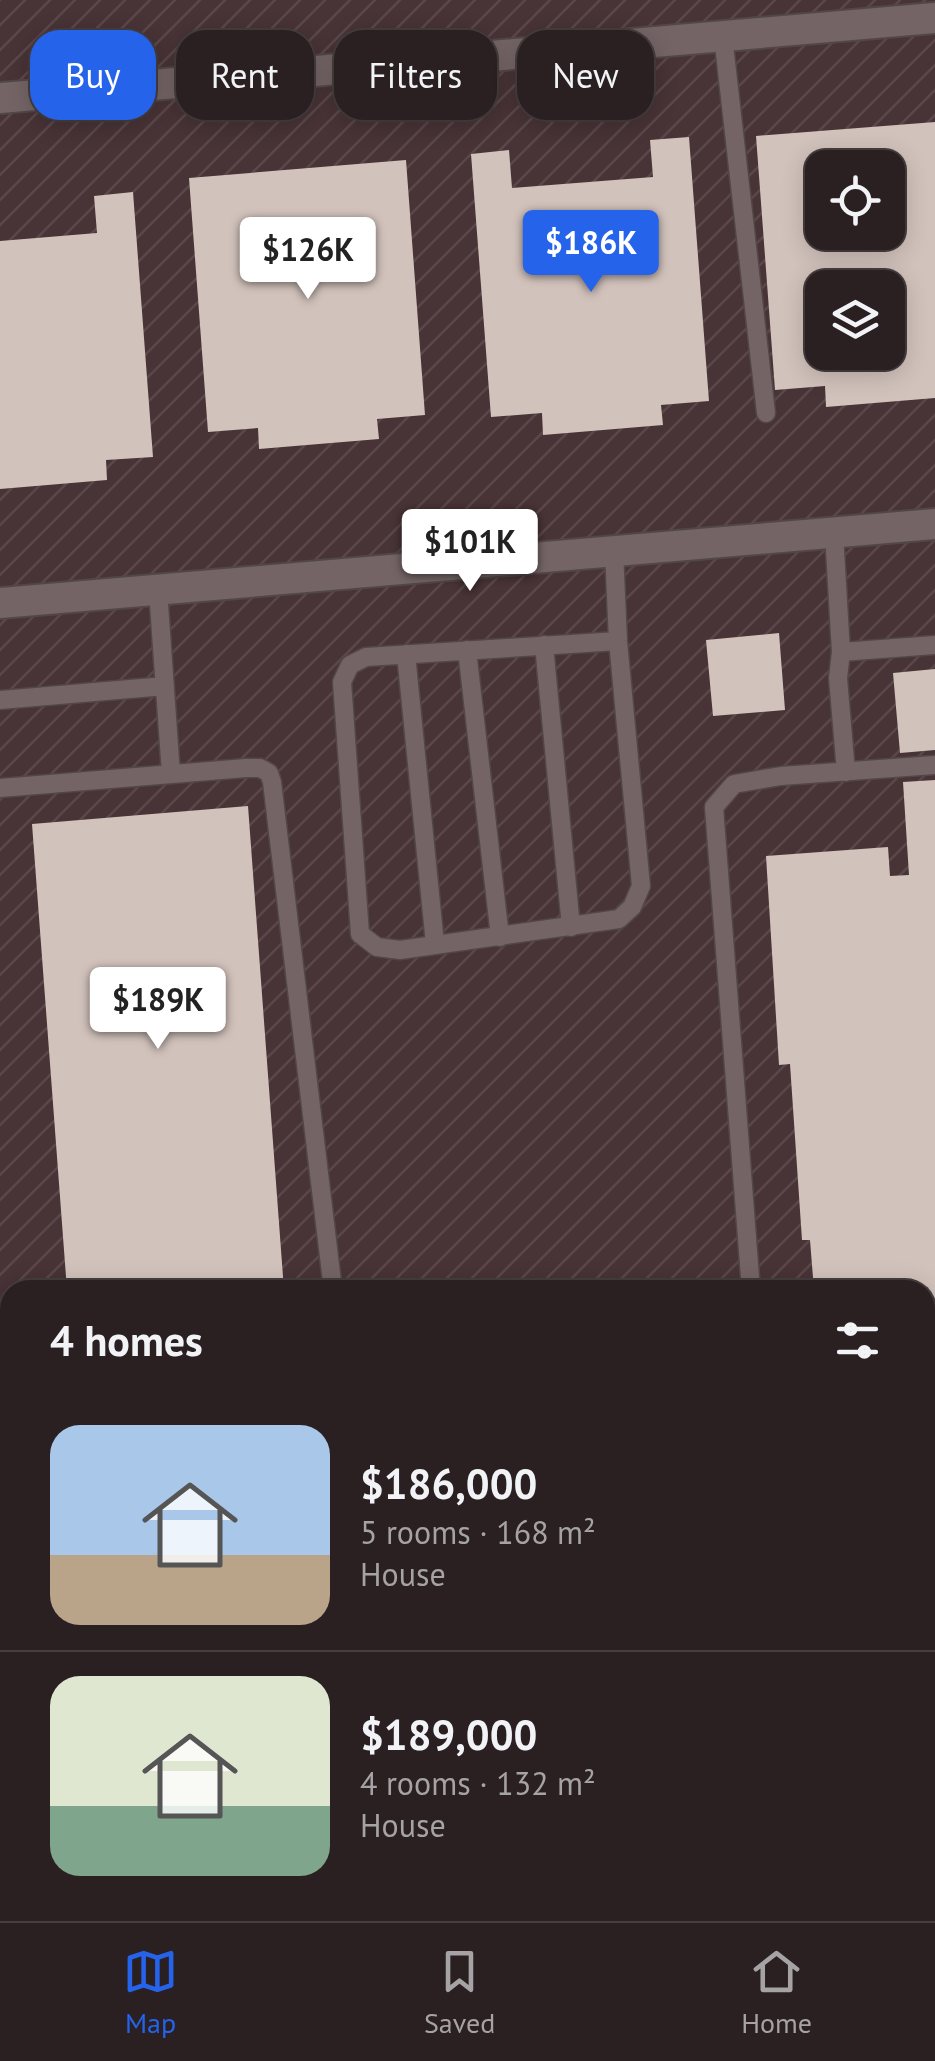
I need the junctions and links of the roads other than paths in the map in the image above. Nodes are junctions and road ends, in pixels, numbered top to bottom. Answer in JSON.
{"nodes":[{"id":1,"x":935,"y":18,"type":"edge"},
{"id":2,"x":723,"y":36,"type":"junction"},
{"id":3,"x":0,"y":98,"type":"edge"},
{"id":4,"x":766,"y":413,"type":"dead end"},
{"id":5,"x":935,"y":524,"type":"edge"},
{"id":6,"x":834,"y":533,"type":"junction"},
{"id":7,"x":614,"y":551,"type":"junction"},
{"id":8,"x":158,"y":590,"type":"junction"},
{"id":9,"x":0,"y":603,"type":"edge"},
{"id":10,"x":618,"y":641,"type":"junction"},
{"id":11,"x":544,"y":645,"type":"junction"},
{"id":12,"x":935,"y":645,"type":"edge"},
{"id":13,"x":467,"y":650,"type":"junction"},
{"id":14,"x":841,"y":652,"type":"junction"},
{"id":15,"x":406,"y":654,"type":"junction"},
{"id":16,"x":165,"y":686,"type":"junction"},
{"id":17,"x":0,"y":700,"type":"edge"},
{"id":18,"x":935,"y":765,"type":"edge"},
{"id":19,"x":846,"y":772,"type":"junction"},
{"id":20,"x":171,"y":774,"type":"junction"},
{"id":21,"x":0,"y":788,"type":"edge"},
{"id":22,"x":571,"y":927,"type":"junction"},
{"id":23,"x":500,"y":937,"type":"junction"},
{"id":24,"x":435,"y":944,"type":"junction"},
{"id":25,"x":333,"y":1280,"type":"edge"},
{"id":26,"x":751,"y":1280,"type":"edge"}],
"edges":[{"from":1,"to":2,"type":"street"},
{"from":2,"to":3,"type":"street"},
{"from":2,"to":4,"type":"lane"},
{"from":5,"to":6,"type":"street"},
{"from":6,"to":7,"type":"street"},
{"from":6,"to":14,"type":"lane"},
{"from":7,"to":8,"type":"street"},
{"from":7,"to":10,"type":"lane"},
{"from":8,"to":9,"type":"street"},
{"from":8,"to":16,"type":"lane"},
{"from":10,"to":11,"type":"lane"},
{"from":10,"to":22,"type":"lane"},
{"from":11,"to":13,"type":"lane"},
{"from":11,"to":22,"type":"lane"},
{"from":12,"to":14,"type":"lane"},
{"from":13,"to":15,"type":"lane"},
{"from":13,"to":23,"type":"lane"},
{"from":14,"to":19,"type":"lane"},
{"from":15,"to":24,"type":"lane"},
{"from":15,"to":24,"type":"lane"},
{"from":16,"to":17,"type":"lane"},
{"from":16,"to":20,"type":"lane"},
{"from":18,"to":19,"type":"lane"},
{"from":19,"to":26,"type":"lane"},
{"from":20,"to":21,"type":"lane"},
{"from":20,"to":25,"type":"lane"},
{"from":22,"to":23,"type":"lane"},
{"from":23,"to":24,"type":"lane"}]}
